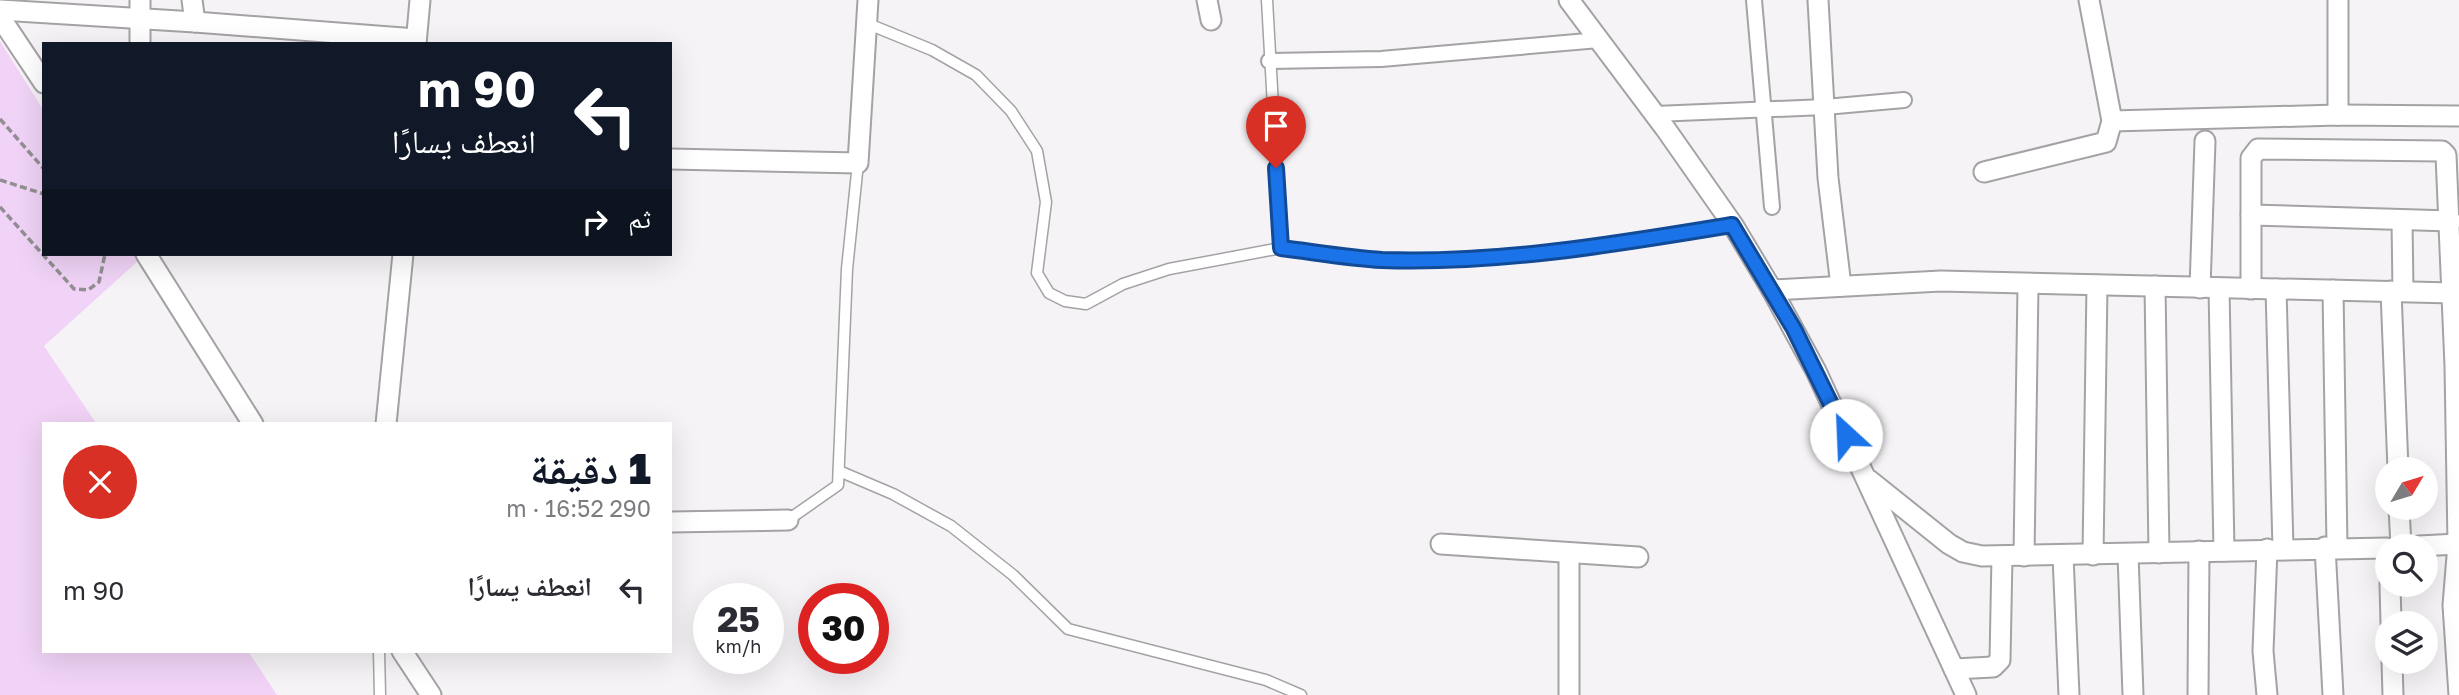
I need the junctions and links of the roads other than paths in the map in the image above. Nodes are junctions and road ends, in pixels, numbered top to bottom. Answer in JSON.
{"nodes":[{"id":1,"x":192,"y":0,"type":"edge"},
{"id":2,"x":420,"y":0,"type":"edge"},
{"id":3,"x":868,"y":0,"type":"edge"},
{"id":4,"x":1267,"y":0,"type":"edge"},
{"id":5,"x":1569,"y":0,"type":"edge"},
{"id":6,"x":1754,"y":0,"type":"edge"},
{"id":7,"x":1818,"y":0,"type":"edge"},
{"id":8,"x":2089,"y":0,"type":"edge"},
{"id":9,"x":2338,"y":0,"type":"edge"},
{"id":10,"x":141,"y":9,"type":"edge"},
{"id":11,"x":0,"y":10,"type":"edge"},
{"id":12,"x":0,"y":17,"type":"edge"},
{"id":13,"x":195,"y":22,"type":"junction"},
{"id":14,"x":866,"y":23,"type":"junction"},
{"id":15,"x":1599,"y":40,"type":"junction"},
{"id":16,"x":141,"y":42,"type":"edge"},
{"id":17,"x":416,"y":42,"type":"edge"},
{"id":18,"x":1269,"y":61,"type":"junction"},
{"id":19,"x":42,"y":76,"type":"edge"},
{"id":20,"x":1905,"y":100,"type":"dead end"},
{"id":21,"x":1825,"y":107,"type":"junction"},
{"id":22,"x":1761,"y":110,"type":"junction"},
{"id":23,"x":1655,"y":114,"type":"junction"},
{"id":24,"x":2338,"y":115,"type":"junction"},
{"id":25,"x":2459,"y":116,"type":"edge"},
{"id":26,"x":2112,"y":121,"type":"junction"},
{"id":27,"x":2206,"y":141,"type":"dead end"},
{"id":28,"x":672,"y":159,"type":"edge"},
{"id":29,"x":858,"y":163,"type":"junction"},
{"id":30,"x":1984,"y":172,"type":"dead end"},
{"id":31,"x":1772,"y":207,"type":"dead end"},
{"id":32,"x":2252,"y":215,"type":"junction"},
{"id":33,"x":2402,"y":219,"type":"junction"},
{"id":34,"x":2451,"y":221,"type":"junction"},
{"id":35,"x":1732,"y":225,"type":"junction"},
{"id":36,"x":1281,"y":248,"type":"junction"},
{"id":37,"x":147,"y":256,"type":"edge"},
{"id":38,"x":403,"y":256,"type":"edge"},
{"id":39,"x":2028,"y":285,"type":"junction"},
{"id":40,"x":2096,"y":285,"type":"junction"},
{"id":41,"x":1841,"y":286,"type":"junction"},
{"id":42,"x":2155,"y":286,"type":"junction"},
{"id":43,"x":2210,"y":288,"type":"junction"},
{"id":44,"x":2251,"y":289,"type":"junction"},
{"id":45,"x":2276,"y":289,"type":"junction"},
{"id":46,"x":1772,"y":290,"type":"junction"},
{"id":47,"x":2333,"y":290,"type":"junction"},
{"id":48,"x":2397,"y":291,"type":"junction"},
{"id":49,"x":2453,"y":293,"type":"junction"},
{"id":50,"x":252,"y":422,"type":"edge"},
{"id":51,"x":386,"y":422,"type":"edge"},
{"id":52,"x":2398,"y":457,"type":"edge"},
{"id":53,"x":839,"y":471,"type":"junction"},
{"id":54,"x":1866,"y":477,"type":"junction"},
{"id":55,"x":788,"y":520,"type":"joint"},
{"id":56,"x":672,"y":522,"type":"edge"},
{"id":57,"x":1440,"y":544,"type":"dead end"},
{"id":58,"x":2458,"y":544,"type":"edge"},
{"id":59,"x":2438,"y":545,"type":"edge"},
{"id":60,"x":2331,"y":547,"type":"junction"},
{"id":61,"x":2375,"y":548,"type":"edge"},
{"id":62,"x":2275,"y":549,"type":"junction"},
{"id":63,"x":2199,"y":551,"type":"junction"},
{"id":64,"x":2224,"y":551,"type":"junction"},
{"id":65,"x":2159,"y":553,"type":"junction"},
{"id":66,"x":1569,"y":554,"type":"junction"},
{"id":67,"x":2129,"y":554,"type":"junction"},
{"id":68,"x":2093,"y":555,"type":"junction"},
{"id":69,"x":2003,"y":556,"type":"junction"},
{"id":70,"x":2024,"y":556,"type":"junction"},
{"id":71,"x":2063,"y":556,"type":"junction"},
{"id":72,"x":1638,"y":557,"type":"dead end"},
{"id":73,"x":379,"y":653,"type":"edge"},
{"id":74,"x":403,"y":653,"type":"edge"},
{"id":75,"x":1954,"y":669,"type":"junction"},
{"id":76,"x":2392,"y":674,"type":"edge"},
{"id":77,"x":380,"y":695,"type":"edge"},
{"id":78,"x":431,"y":695,"type":"edge"},
{"id":79,"x":1301,"y":695,"type":"edge"},
{"id":80,"x":1569,"y":695,"type":"edge"},
{"id":81,"x":1966,"y":695,"type":"edge"},
{"id":82,"x":2069,"y":695,"type":"edge"},
{"id":83,"x":2133,"y":695,"type":"edge"},
{"id":84,"x":2198,"y":695,"type":"edge"},
{"id":85,"x":2267,"y":695,"type":"edge"},
{"id":86,"x":2333,"y":695,"type":"edge"},
{"id":87,"x":2393,"y":695,"type":"edge"},
{"id":88,"x":2459,"y":695,"type":"edge"}],
"edges":[{"from":1,"to":13,"type":"street"},
{"from":2,"to":17,"type":"street"},
{"from":3,"to":14,"type":"street"},
{"from":4,"to":18,"type":"lane"},
{"from":5,"to":15,"type":"street"},
{"from":6,"to":22,"type":"street"},
{"from":7,"to":21,"type":"street"},
{"from":8,"to":26,"type":"street"},
{"from":9,"to":24,"type":"street"},
{"from":10,"to":11,"type":"street"},
{"from":10,"to":13,"type":"street"},
{"from":10,"to":16,"type":"street"},
{"from":12,"to":19,"type":"street"},
{"from":13,"to":17,"type":"street"},
{"from":14,"to":29,"type":"street"},
{"from":14,"to":36,"type":"lane"},
{"from":15,"to":18,"type":"street"},
{"from":15,"to":23,"type":"street"},
{"from":18,"to":36,"type":"lane"},
{"from":20,"to":21,"type":"street"},
{"from":21,"to":22,"type":"street"},
{"from":21,"to":41,"type":"street"},
{"from":22,"to":23,"type":"street"},
{"from":22,"to":31,"type":"street"},
{"from":23,"to":35,"type":"street"},
{"from":24,"to":25,"type":"street"},
{"from":24,"to":26,"type":"street"},
{"from":26,"to":30,"type":"street"},
{"from":27,"to":43,"type":"street"},
{"from":28,"to":29,"type":"street"},
{"from":29,"to":53,"type":"lane"},
{"from":32,"to":33,"type":"street"},
{"from":32,"to":34,"type":"street"},
{"from":32,"to":44,"type":"street"},
{"from":33,"to":34,"type":"street"},
{"from":33,"to":48,"type":"street"},
{"from":34,"to":49,"type":"street"},
{"from":35,"to":36,"type":"lane"},
{"from":35,"to":46,"type":"street"},
{"from":37,"to":50,"type":"street"},
{"from":38,"to":51,"type":"street"},
{"from":39,"to":40,"type":"street"},
{"from":39,"to":41,"type":"street"},
{"from":39,"to":70,"type":"street"},
{"from":40,"to":42,"type":"street"},
{"from":40,"to":68,"type":"street"},
{"from":41,"to":46,"type":"street"},
{"from":42,"to":43,"type":"street"},
{"from":42,"to":65,"type":"street"},
{"from":43,"to":44,"type":"street"},
{"from":43,"to":64,"type":"street"},
{"from":44,"to":45,"type":"street"},
{"from":45,"to":47,"type":"street"},
{"from":45,"to":62,"type":"street"},
{"from":46,"to":54,"type":"street"},
{"from":47,"to":48,"type":"street"},
{"from":47,"to":60,"type":"street"},
{"from":48,"to":49,"type":"street"},
{"from":48,"to":52,"type":"street"},
{"from":49,"to":58,"type":"street"},
{"from":53,"to":55,"type":"lane"},
{"from":53,"to":79,"type":"lane"},
{"from":54,"to":69,"type":"street"},
{"from":54,"to":75,"type":"street"},
{"from":55,"to":56,"type":"street"},
{"from":57,"to":66,"type":"street"},
{"from":58,"to":59,"type":"street"},
{"from":58,"to":88,"type":"street"},
{"from":60,"to":61,"type":"street"},
{"from":60,"to":62,"type":"street"},
{"from":60,"to":86,"type":"street"},
{"from":62,"to":64,"type":"street"},
{"from":62,"to":85,"type":"street"},
{"from":63,"to":64,"type":"street"},
{"from":63,"to":65,"type":"street"},
{"from":63,"to":84,"type":"street"},
{"from":65,"to":67,"type":"street"},
{"from":66,"to":72,"type":"street"},
{"from":66,"to":80,"type":"street"},
{"from":67,"to":68,"type":"street"},
{"from":67,"to":83,"type":"street"},
{"from":68,"to":71,"type":"street"},
{"from":69,"to":70,"type":"street"},
{"from":69,"to":75,"type":"street"},
{"from":70,"to":71,"type":"street"},
{"from":71,"to":82,"type":"street"},
{"from":73,"to":77,"type":"lane"},
{"from":74,"to":78,"type":"street"},
{"from":75,"to":81,"type":"street"},
{"from":76,"to":87,"type":"street"}]}
